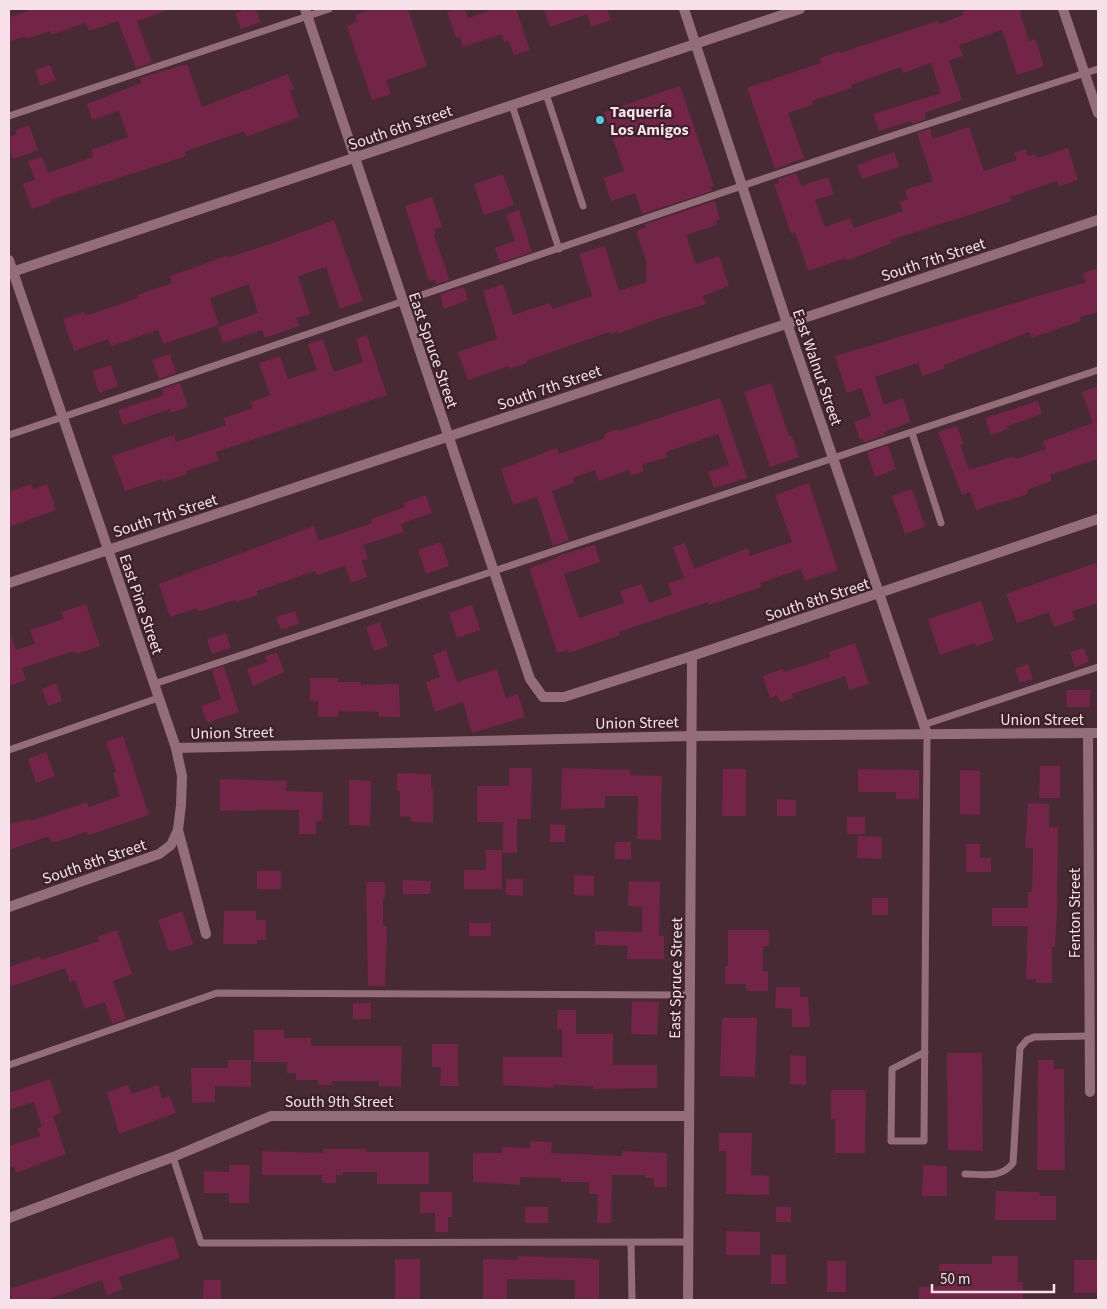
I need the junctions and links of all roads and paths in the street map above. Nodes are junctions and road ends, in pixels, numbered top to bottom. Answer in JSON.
{"nodes":[{"id":1,"x":329,"y":9,"type":"edge"},
{"id":2,"x":684,"y":9,"type":"edge"},
{"id":3,"x":800,"y":9,"type":"edge"},
{"id":4,"x":1063,"y":9,"type":"edge"},
{"id":5,"x":306,"y":12,"type":"edge"},
{"id":6,"x":696,"y":44,"type":"junction"},
{"id":7,"x":1098,"y":69,"type":"edge"},
{"id":8,"x":1085,"y":73,"type":"junction"},
{"id":9,"x":546,"y":94,"type":"junction"},
{"id":10,"x":512,"y":105,"type":"junction"},
{"id":11,"x":1098,"y":113,"type":"edge"},
{"id":12,"x":9,"y":116,"type":"edge"},
{"id":13,"x":354,"y":158,"type":"junction"},
{"id":14,"x":742,"y":185,"type":"junction"},
{"id":15,"x":583,"y":206,"type":"dead end"},
{"id":16,"x":1098,"y":220,"type":"edge"},
{"id":17,"x":559,"y":249,"type":"junction"},
{"id":18,"x":9,"y":260,"type":"edge"},
{"id":19,"x":11,"y":272,"type":"edge"},
{"id":20,"x":402,"y":303,"type":"junction"},
{"id":21,"x":787,"y":323,"type":"junction"},
{"id":22,"x":1098,"y":370,"type":"edge"},
{"id":23,"x":62,"y":417,"type":"junction"},
{"id":24,"x":912,"y":433,"type":"junction"},
{"id":25,"x":9,"y":435,"type":"edge"},
{"id":26,"x":448,"y":437,"type":"junction"},
{"id":27,"x":833,"y":459,"type":"junction"},
{"id":28,"x":1098,"y":520,"type":"edge"},
{"id":29,"x":941,"y":524,"type":"dead end"},
{"id":30,"x":108,"y":550,"type":"junction"},
{"id":31,"x":493,"y":571,"type":"junction"},
{"id":32,"x":9,"y":583,"type":"edge"},
{"id":33,"x":879,"y":594,"type":"junction"},
{"id":34,"x":692,"y":656,"type":"junction"},
{"id":35,"x":1098,"y":667,"type":"edge"},
{"id":36,"x":154,"y":684,"type":"junction"},
{"id":37,"x":542,"y":697,"type":"joint"},
{"id":38,"x":158,"y":698,"type":"junction"},
{"id":39,"x":925,"y":729,"type":"junction"},
{"id":40,"x":1093,"y":733,"type":"edge"},
{"id":41,"x":692,"y":736,"type":"junction"},
{"id":42,"x":176,"y":748,"type":"junction"},
{"id":43,"x":9,"y":750,"type":"edge"},
{"id":44,"x":178,"y":830,"type":"junction"},
{"id":45,"x":9,"y":906,"type":"edge"},
{"id":46,"x":206,"y":934,"type":"dead end"},
{"id":47,"x":690,"y":995,"type":"junction"},
{"id":48,"x":1089,"y":1036,"type":"junction"},
{"id":49,"x":925,"y":1052,"type":"junction"},
{"id":50,"x":9,"y":1065,"type":"edge"},
{"id":51,"x":1090,"y":1092,"type":"dead end"},
{"id":52,"x":688,"y":1116,"type":"junction"},
{"id":53,"x":173,"y":1157,"type":"junction"},
{"id":54,"x":965,"y":1174,"type":"dead end"},
{"id":55,"x":9,"y":1218,"type":"edge"},
{"id":56,"x":631,"y":1242,"type":"junction"},
{"id":57,"x":688,"y":1242,"type":"junction"},
{"id":58,"x":632,"y":1300,"type":"edge"},
{"id":59,"x":688,"y":1300,"type":"edge"}],
"edges":[{"from":1,"to":5,"type":"lane"},
{"from":2,"to":6,"type":"street","name":"East Walnut Street"},
{"from":3,"to":6,"type":"street","name":"South 6th Street"},
{"from":4,"to":8,"type":"street"},
{"from":5,"to":12,"type":"lane"},
{"from":5,"to":13,"type":"street","name":"East Spruce Street"},
{"from":6,"to":9,"type":"street","name":"South 6th Street"},
{"from":6,"to":14,"type":"street","name":"East Walnut Street"},
{"from":7,"to":8,"type":"lane"},
{"from":8,"to":11,"type":"street"},
{"from":8,"to":14,"type":"lane"},
{"from":9,"to":10,"type":"street","name":"South 6th Street"},
{"from":9,"to":15,"type":"lane"},
{"from":10,"to":13,"type":"street","name":"South 6th Street"},
{"from":10,"to":17,"type":"lane"},
{"from":13,"to":19,"type":"street","name":"South 6th Street"},
{"from":13,"to":20,"type":"street","name":"East Spruce Street"},
{"from":14,"to":17,"type":"lane"},
{"from":14,"to":21,"type":"street","name":"East Walnut Street"},
{"from":16,"to":21,"type":"street","name":"South 7th Street"},
{"from":17,"to":20,"type":"lane"},
{"from":18,"to":19,"type":"street","name":"East Pine Street"},
{"from":19,"to":23,"type":"street","name":"East Pine Street"},
{"from":20,"to":23,"type":"lane"},
{"from":20,"to":26,"type":"street","name":"East Spruce Street"},
{"from":21,"to":26,"type":"street","name":"South 7th Street"},
{"from":21,"to":27,"type":"street","name":"East Walnut Street"},
{"from":22,"to":24,"type":"lane"},
{"from":23,"to":25,"type":"lane"},
{"from":23,"to":30,"type":"street","name":"East Pine Street"},
{"from":24,"to":27,"type":"lane"},
{"from":24,"to":29,"type":"lane"},
{"from":26,"to":30,"type":"street","name":"South 7th Street"},
{"from":26,"to":31,"type":"street","name":"East Spruce Street"},
{"from":27,"to":31,"type":"lane"},
{"from":27,"to":33,"type":"street","name":"East Walnut Street"},
{"from":28,"to":33,"type":"street","name":"South 8th Street"},
{"from":30,"to":32,"type":"street","name":"South 7th Street"},
{"from":30,"to":36,"type":"street","name":"East Pine Street"},
{"from":31,"to":36,"type":"lane"},
{"from":31,"to":37,"type":"street","name":"East Spruce Street"},
{"from":33,"to":34,"type":"street","name":"South 8th Street"},
{"from":33,"to":39,"type":"street","name":"East Walnut Street"},
{"from":34,"to":37,"type":"street","name":"South 8th Street"},
{"from":34,"to":41,"type":"street","name":"East Spruce Street"},
{"from":35,"to":39,"type":"lane"},
{"from":36,"to":38,"type":"street","name":"East Pine Street"},
{"from":38,"to":42,"type":"street","name":"East Pine Street"},
{"from":38,"to":43,"type":"lane"},
{"from":39,"to":40,"type":"street","name":"Union Street"},
{"from":39,"to":41,"type":"street","name":"Union Street"},
{"from":39,"to":49,"type":"lane"},
{"from":40,"to":48,"type":"street","name":"Fenton Street"},
{"from":41,"to":42,"type":"street","name":"Union Street"},
{"from":41,"to":47,"type":"street","name":"East Spruce Street"},
{"from":42,"to":44,"type":"street","name":"East Pine Street"},
{"from":44,"to":45,"type":"street","name":"South 8th Street"},
{"from":44,"to":46,"type":"street","name":"East Pine Street"},
{"from":47,"to":50,"type":"lane"},
{"from":47,"to":52,"type":"street","name":"East Spruce Street"},
{"from":48,"to":51,"type":"street","name":"Fenton Street"},
{"from":48,"to":54,"type":"lane"},
{"from":49,"to":49,"type":"lane"},
{"from":52,"to":53,"type":"street","name":"South 9th Street"},
{"from":52,"to":57,"type":"street","name":"East Spruce Street"},
{"from":53,"to":55,"type":"street","name":"South 9th Street"},
{"from":53,"to":56,"type":"lane"},
{"from":56,"to":57,"type":"lane"},
{"from":56,"to":58,"type":"lane"},
{"from":57,"to":59,"type":"street","name":"East Spruce Street"}]}
